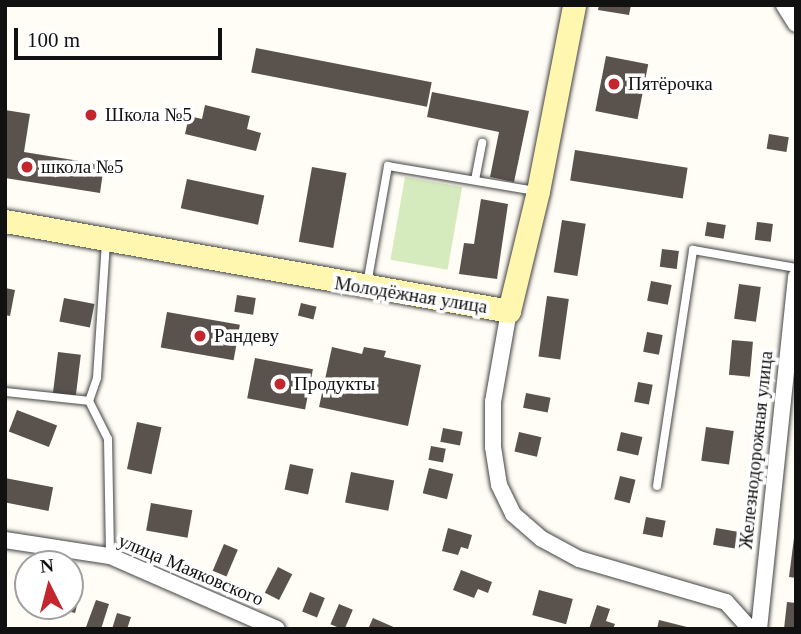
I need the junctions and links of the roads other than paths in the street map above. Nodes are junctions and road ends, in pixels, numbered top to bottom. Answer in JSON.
{"nodes":[{"id":1,"x":573,"y":5,"type":"edge"},
{"id":2,"x":784,"y":5,"type":"edge"},
{"id":3,"x":796,"y":24,"type":"edge"},
{"id":4,"x":482,"y":144,"type":"dead end"},
{"id":5,"x":475,"y":180,"type":"junction"},
{"id":6,"x":538,"y":191,"type":"junction"},
{"id":7,"x":5,"y":221,"type":"edge"},
{"id":8,"x":106,"y":242,"type":"junction"},
{"id":9,"x":796,"y":268,"type":"edge"},
{"id":10,"x":796,"y":276,"type":"edge"},
{"id":11,"x":367,"y":287,"type":"junction"},
{"id":12,"x":509,"y":311,"type":"junction"},
{"id":13,"x":5,"y":392,"type":"edge"},
{"id":14,"x":89,"y":401,"type":"junction"},
{"id":15,"x":657,"y":486,"type":"dead end"},
{"id":16,"x":5,"y":540,"type":"edge"},
{"id":17,"x":110,"y":556,"type":"junction"},
{"id":18,"x":277,"y":629,"type":"edge"},
{"id":19,"x":750,"y":629,"type":"edge"},
{"id":20,"x":759,"y":629,"type":"edge"}],
"edges":[{"from":1,"to":6,"type":"street","name":"Молодёжная улица"},
{"from":2,"to":3,"type":"street"},
{"from":4,"to":5,"type":"lane"},
{"from":5,"to":6,"type":"lane"},
{"from":5,"to":11,"type":"lane"},
{"from":6,"to":12,"type":"street","name":"Молодёжная улица"},
{"from":7,"to":8,"type":"street","name":"Молодёжная улица"},
{"from":8,"to":11,"type":"street","name":"Молодёжная улица"},
{"from":8,"to":14,"type":"lane"},
{"from":9,"to":15,"type":"lane"},
{"from":10,"to":20,"type":"street","name":"Железнодорожная улица"},
{"from":11,"to":12,"type":"street","name":"Молодёжная улица"},
{"from":12,"to":19,"type":"street"},
{"from":13,"to":14,"type":"lane"},
{"from":14,"to":17,"type":"lane"},
{"from":16,"to":17,"type":"street","name":"улица Маяковского"},
{"from":17,"to":18,"type":"street","name":"улица Маяковского"}]}
